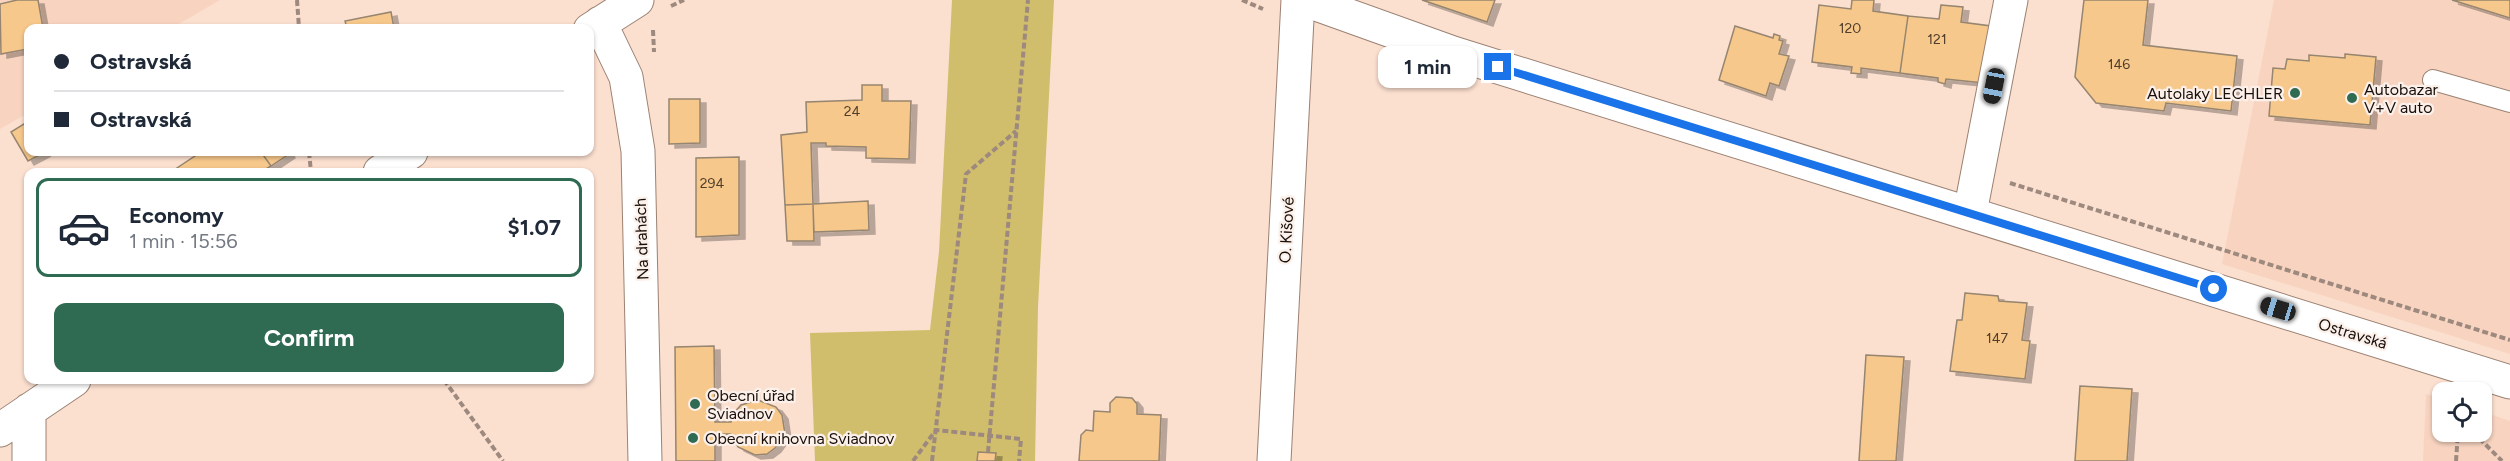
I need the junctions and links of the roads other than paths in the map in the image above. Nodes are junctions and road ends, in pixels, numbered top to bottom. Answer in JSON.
{"nodes":[{"id":1,"x":637,"y":0,"type":"edge"},
{"id":2,"x":1298,"y":0,"type":"edge"},
{"id":3,"x":1305,"y":0,"type":"edge"},
{"id":4,"x":2011,"y":0,"type":"edge"},
{"id":5,"x":595,"y":27,"type":"edge"},
{"id":6,"x":2433,"y":80,"type":"dead end"},
{"id":7,"x":2510,"y":102,"type":"edge"},
{"id":8,"x":405,"y":156,"type":"edge"},
{"id":9,"x":386,"y":168,"type":"edge"},
{"id":10,"x":1970,"y":213,"type":"junction"},
{"id":11,"x":2510,"y":382,"type":"edge"},
{"id":12,"x":68,"y":384,"type":"edge"},
{"id":13,"x":29,"y":410,"type":"junction"},
{"id":14,"x":0,"y":430,"type":"edge"},
{"id":15,"x":29,"y":461,"type":"edge"},
{"id":16,"x":645,"y":461,"type":"edge"},
{"id":17,"x":1274,"y":461,"type":"edge"}],
"edges":[{"from":1,"to":5,"type":"street"},
{"from":2,"to":17,"type":"street","name":"O. Kišové"},
{"from":3,"to":10,"type":"street","name":"Ostravská"},
{"from":4,"to":10,"type":"street"},
{"from":5,"to":16,"type":"street","name":"Na drahách"},
{"from":6,"to":7,"type":"lane"},
{"from":8,"to":9,"type":"street"},
{"from":10,"to":11,"type":"street","name":"Ostravská"},
{"from":12,"to":13,"type":"street"},
{"from":13,"to":14,"type":"street"},
{"from":13,"to":15,"type":"street"}]}
